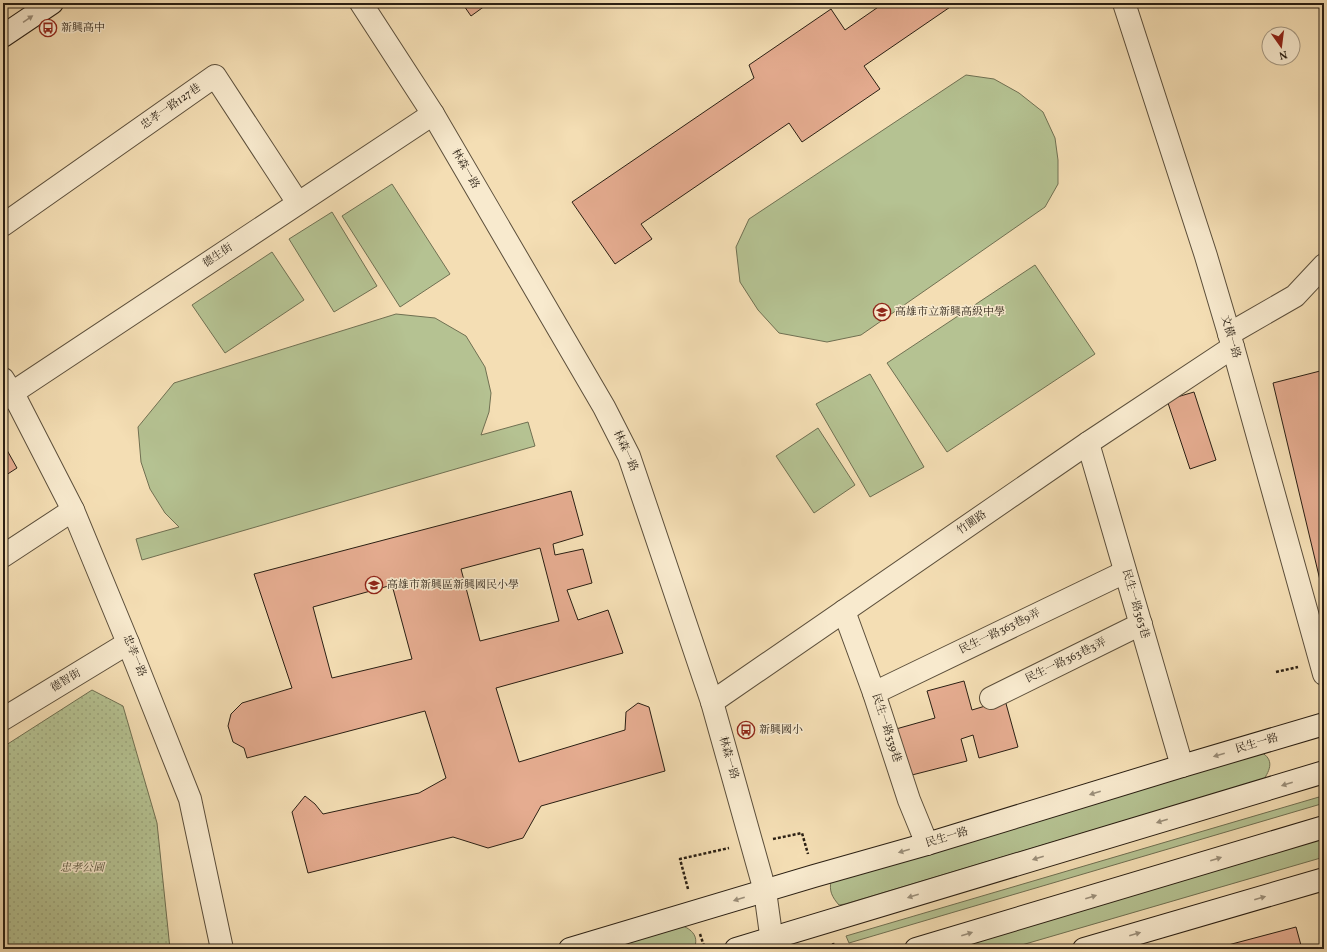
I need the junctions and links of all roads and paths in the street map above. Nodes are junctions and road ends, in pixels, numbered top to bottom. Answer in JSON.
{"nodes":[{"id":1,"x":52,"y":3,"type":"edge"},
{"id":2,"x":361,"y":3,"type":"edge"},
{"id":3,"x":1124,"y":3,"type":"edge"},
{"id":4,"x":3,"y":36,"type":"edge"},
{"id":5,"x":433,"y":114,"type":"junction"},
{"id":6,"x":298,"y":203,"type":"junction"},
{"id":7,"x":3,"y":225,"type":"edge"},
{"id":8,"x":1324,"y":265,"type":"edge"},
{"id":9,"x":1231,"y":341,"type":"junction"},
{"id":10,"x":6,"y":390,"type":"edge"},
{"id":11,"x":1088,"y":443,"type":"junction"},
{"id":12,"x":73,"y":510,"type":"junction"},
{"id":13,"x":3,"y":556,"type":"edge"},
{"id":14,"x":1126,"y":572,"type":"junction"},
{"id":15,"x":844,"y":611,"type":"junction"},
{"id":16,"x":1141,"y":624,"type":"junction"},
{"id":17,"x":128,"y":643,"type":"junction"},
{"id":18,"x":1324,"y":674,"type":"edge"},
{"id":19,"x":874,"y":693,"type":"junction"},
{"id":20,"x":991,"y":698,"type":"dead end"},
{"id":21,"x":712,"y":702,"type":"junction"},
{"id":22,"x":3,"y":719,"type":"edge"},
{"id":23,"x":1324,"y":724,"type":"edge"},
{"id":24,"x":1182,"y":766,"type":"junction"},
{"id":25,"x":1324,"y":772,"type":"edge"},
{"id":26,"x":1324,"y":827,"type":"edge"},
{"id":27,"x":927,"y":844,"type":"junction"},
{"id":28,"x":1324,"y":879,"type":"edge"},
{"id":29,"x":765,"y":891,"type":"junction"},
{"id":30,"x":772,"y":944,"type":"edge"},
{"id":31,"x":222,"y":949,"type":"edge"},
{"id":32,"x":570,"y":949,"type":"edge"},
{"id":33,"x":736,"y":949,"type":"edge"},
{"id":34,"x":916,"y":949,"type":"edge"},
{"id":35,"x":1084,"y":949,"type":"edge"}],
"edges":[{"from":4,"to":1,"type":"street","one_way":true},
{"from":2,"to":5,"type":"street","name":"林森一路"},
{"from":3,"to":9,"type":"street","name":"文橫一路"},
{"from":5,"to":6,"type":"street","name":"德生街"},
{"from":5,"to":21,"type":"street","name":"林森一路"},
{"from":6,"to":7,"type":"street","name":"忠孝一路127巷"},
{"from":6,"to":10,"type":"street","name":"德生街"},
{"from":8,"to":9,"type":"street","name":"竹圍路"},
{"from":9,"to":11,"type":"street","name":"竹圍路"},
{"from":9,"to":18,"type":"street","name":"文橫一路"},
{"from":10,"to":12,"type":"street","name":"忠孝一路"},
{"from":11,"to":14,"type":"street","name":"民生一路363巷"},
{"from":11,"to":15,"type":"street","name":"竹圍路"},
{"from":12,"to":13,"type":"street"},
{"from":12,"to":17,"type":"street","name":"忠孝一路"},
{"from":14,"to":16,"type":"street","name":"民生一路363巷"},
{"from":14,"to":19,"type":"street","name":"民生一路363巷9弄"},
{"from":15,"to":19,"type":"street","name":"民生一路339巷"},
{"from":15,"to":21,"type":"street","name":"竹圍路"},
{"from":16,"to":20,"type":"street","name":"民生一路363巷3弄"},
{"from":16,"to":24,"type":"street","name":"民生一路363巷"},
{"from":17,"to":22,"type":"street","name":"德智街"},
{"from":17,"to":31,"type":"street","name":"忠孝一路"},
{"from":19,"to":27,"type":"street","name":"民生一路339巷"},
{"from":21,"to":29,"type":"street","name":"林森一路"},
{"from":23,"to":24,"type":"street","name":"民生一路","one_way":true},
{"from":24,"to":27,"type":"street","name":"民生一路","one_way":true},
{"from":25,"to":30,"type":"street","one_way":true},
{"from":34,"to":26,"type":"street","one_way":true},
{"from":27,"to":29,"type":"street","name":"民生一路","one_way":true},
{"from":35,"to":28,"type":"street","one_way":true},
{"from":29,"to":30,"type":"street","name":"林森一路"},
{"from":29,"to":32,"type":"street","name":"民生一路","one_way":true},
{"from":30,"to":33,"type":"street"}]}
